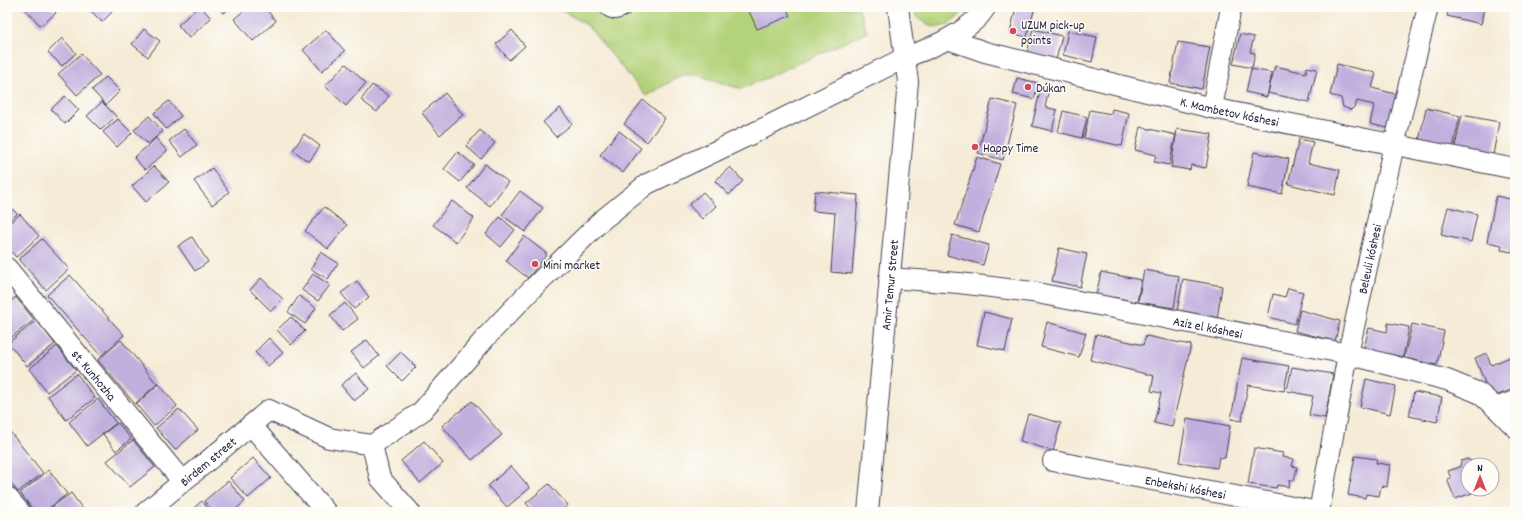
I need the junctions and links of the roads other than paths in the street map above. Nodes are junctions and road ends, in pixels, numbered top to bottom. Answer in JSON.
{"nodes":[{"id":1,"x":610,"y":7,"type":"edge"},
{"id":2,"x":621,"y":7,"type":"edge"},
{"id":3,"x":898,"y":7,"type":"edge"},
{"id":4,"x":986,"y":7,"type":"edge"},
{"id":5,"x":1231,"y":7,"type":"edge"},
{"id":6,"x":1428,"y":7,"type":"edge"},
{"id":7,"x":948,"y":39,"type":"junction"},
{"id":8,"x":906,"y":57,"type":"junction"},
{"id":9,"x":1212,"y":108,"type":"junction"},
{"id":10,"x":1394,"y":145,"type":"junction"},
{"id":11,"x":1515,"y":169,"type":"edge"},
{"id":12,"x":7,"y":268,"type":"edge"},
{"id":13,"x":889,"y":278,"type":"junction"},
{"id":14,"x":1348,"y":354,"type":"junction"},
{"id":15,"x":1515,"y":401,"type":"edge"},
{"id":16,"x":1496,"y":408,"type":"junction"},
{"id":17,"x":251,"y":425,"type":"junction"},
{"id":18,"x":1515,"y":428,"type":"edge"},
{"id":19,"x":372,"y":444,"type":"junction"},
{"id":20,"x":1053,"y":461,"type":"dead end"},
{"id":21,"x":182,"y":481,"type":"junction"},
{"id":22,"x":7,"y":497,"type":"edge"},
{"id":23,"x":20,"y":512,"type":"edge"},
{"id":24,"x":146,"y":512,"type":"edge"},
{"id":25,"x":326,"y":512,"type":"edge"},
{"id":26,"x":410,"y":512,"type":"edge"},
{"id":27,"x":868,"y":512,"type":"edge"},
{"id":28,"x":1319,"y":512,"type":"edge"}],
"edges":[{"from":1,"to":2,"type":"street"},
{"from":3,"to":8,"type":"street","name":"Amir Temur Street"},
{"from":4,"to":7,"type":"street"},
{"from":5,"to":9,"type":"street"},
{"from":6,"to":10,"type":"street","name":"Beleuli kóshesi"},
{"from":7,"to":8,"type":"street"},
{"from":7,"to":9,"type":"street","name":"K. Mambetov kóshesi"},
{"from":8,"to":13,"type":"street","name":"Amir Temur Street"},
{"from":8,"to":19,"type":"street"},
{"from":9,"to":10,"type":"street","name":"K. Mambetov kóshesi"},
{"from":10,"to":11,"type":"street","name":"K. Mambetov kóshesi"},
{"from":10,"to":14,"type":"street","name":"Beleuli kóshesi"},
{"from":12,"to":21,"type":"street","name":"st. Kunhozha"},
{"from":13,"to":14,"type":"street","name":"Aziz el kóshesi"},
{"from":13,"to":27,"type":"street","name":"Amir Temur Street"},
{"from":14,"to":16,"type":"street","name":"Aziz el kóshesi"},
{"from":14,"to":28,"type":"street","name":"Beleuli kóshesi"},
{"from":15,"to":16,"type":"street"},
{"from":16,"to":18,"type":"street","name":"Aziz el kóshesi"},
{"from":17,"to":19,"type":"street","name":"Birdem street"},
{"from":17,"to":21,"type":"street","name":"Birdem street"},
{"from":17,"to":25,"type":"street"},
{"from":19,"to":26,"type":"street"},
{"from":20,"to":28,"type":"street","name":"Enbekshi kóshesi"},
{"from":21,"to":24,"type":"street","name":"Birdem street"},
{"from":22,"to":23,"type":"street"}]}
